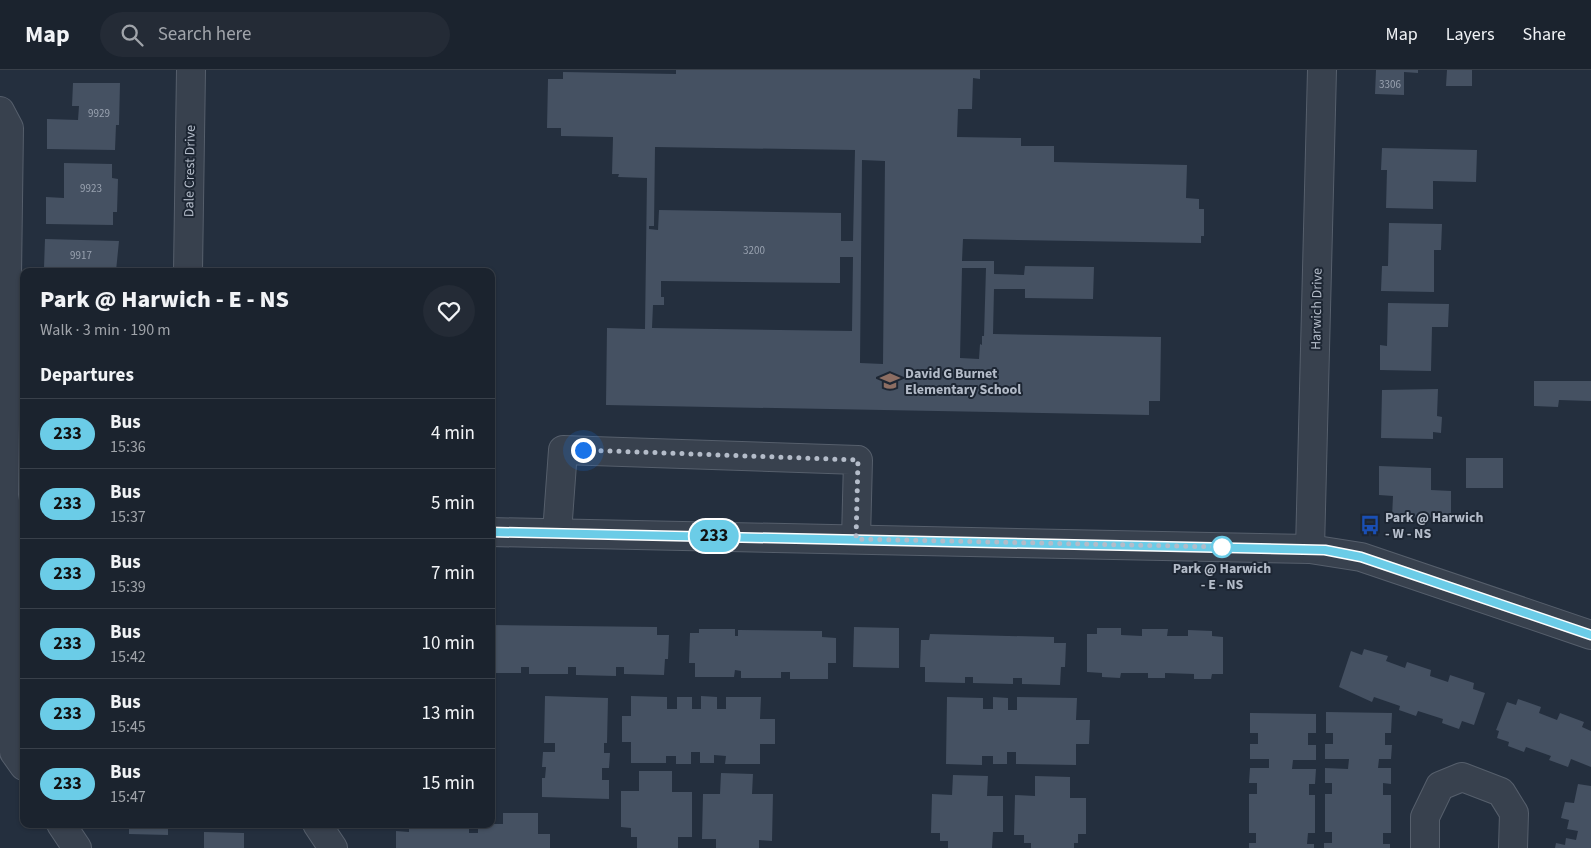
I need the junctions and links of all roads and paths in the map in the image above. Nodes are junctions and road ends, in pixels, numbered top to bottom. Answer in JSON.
{"nodes":[{"id":1,"x":191,"y":70,"type":"edge"},
{"id":2,"x":1322,"y":70,"type":"edge"},
{"id":3,"x":0,"y":111,"type":"edge"},
{"id":4,"x":188,"y":268,"type":"edge"},
{"id":5,"x":11,"y":523,"type":"edge"},
{"id":6,"x":495,"y":532,"type":"edge"},
{"id":7,"x":557,"y":533,"type":"junction"},
{"id":8,"x":856,"y":539,"type":"junction"},
{"id":9,"x":1310,"y":549,"type":"junction"},
{"id":10,"x":1591,"y":635,"type":"edge"},
{"id":11,"x":20,"y":760,"type":"edge"},
{"id":12,"x":64,"y":828,"type":"edge"},
{"id":13,"x":320,"y":828,"type":"edge"},
{"id":14,"x":77,"y":848,"type":"edge"},
{"id":15,"x":333,"y":848,"type":"edge"},
{"id":16,"x":1425,"y":848,"type":"edge"},
{"id":17,"x":1513,"y":848,"type":"edge"}],
"edges":[{"from":1,"to":4,"type":"street","name":"Dale Crest Drive"},
{"from":2,"to":9,"type":"street","name":"Harwich Drive"},
{"from":3,"to":5,"type":"street"},
{"from":5,"to":11,"type":"street"},
{"from":6,"to":7,"type":"street"},
{"from":7,"to":8,"type":"street"},
{"from":7,"to":8,"type":"street"},
{"from":8,"to":9,"type":"street"},
{"from":9,"to":10,"type":"street"},
{"from":12,"to":14,"type":"street"},
{"from":13,"to":15,"type":"street"},
{"from":16,"to":17,"type":"street"}]}
